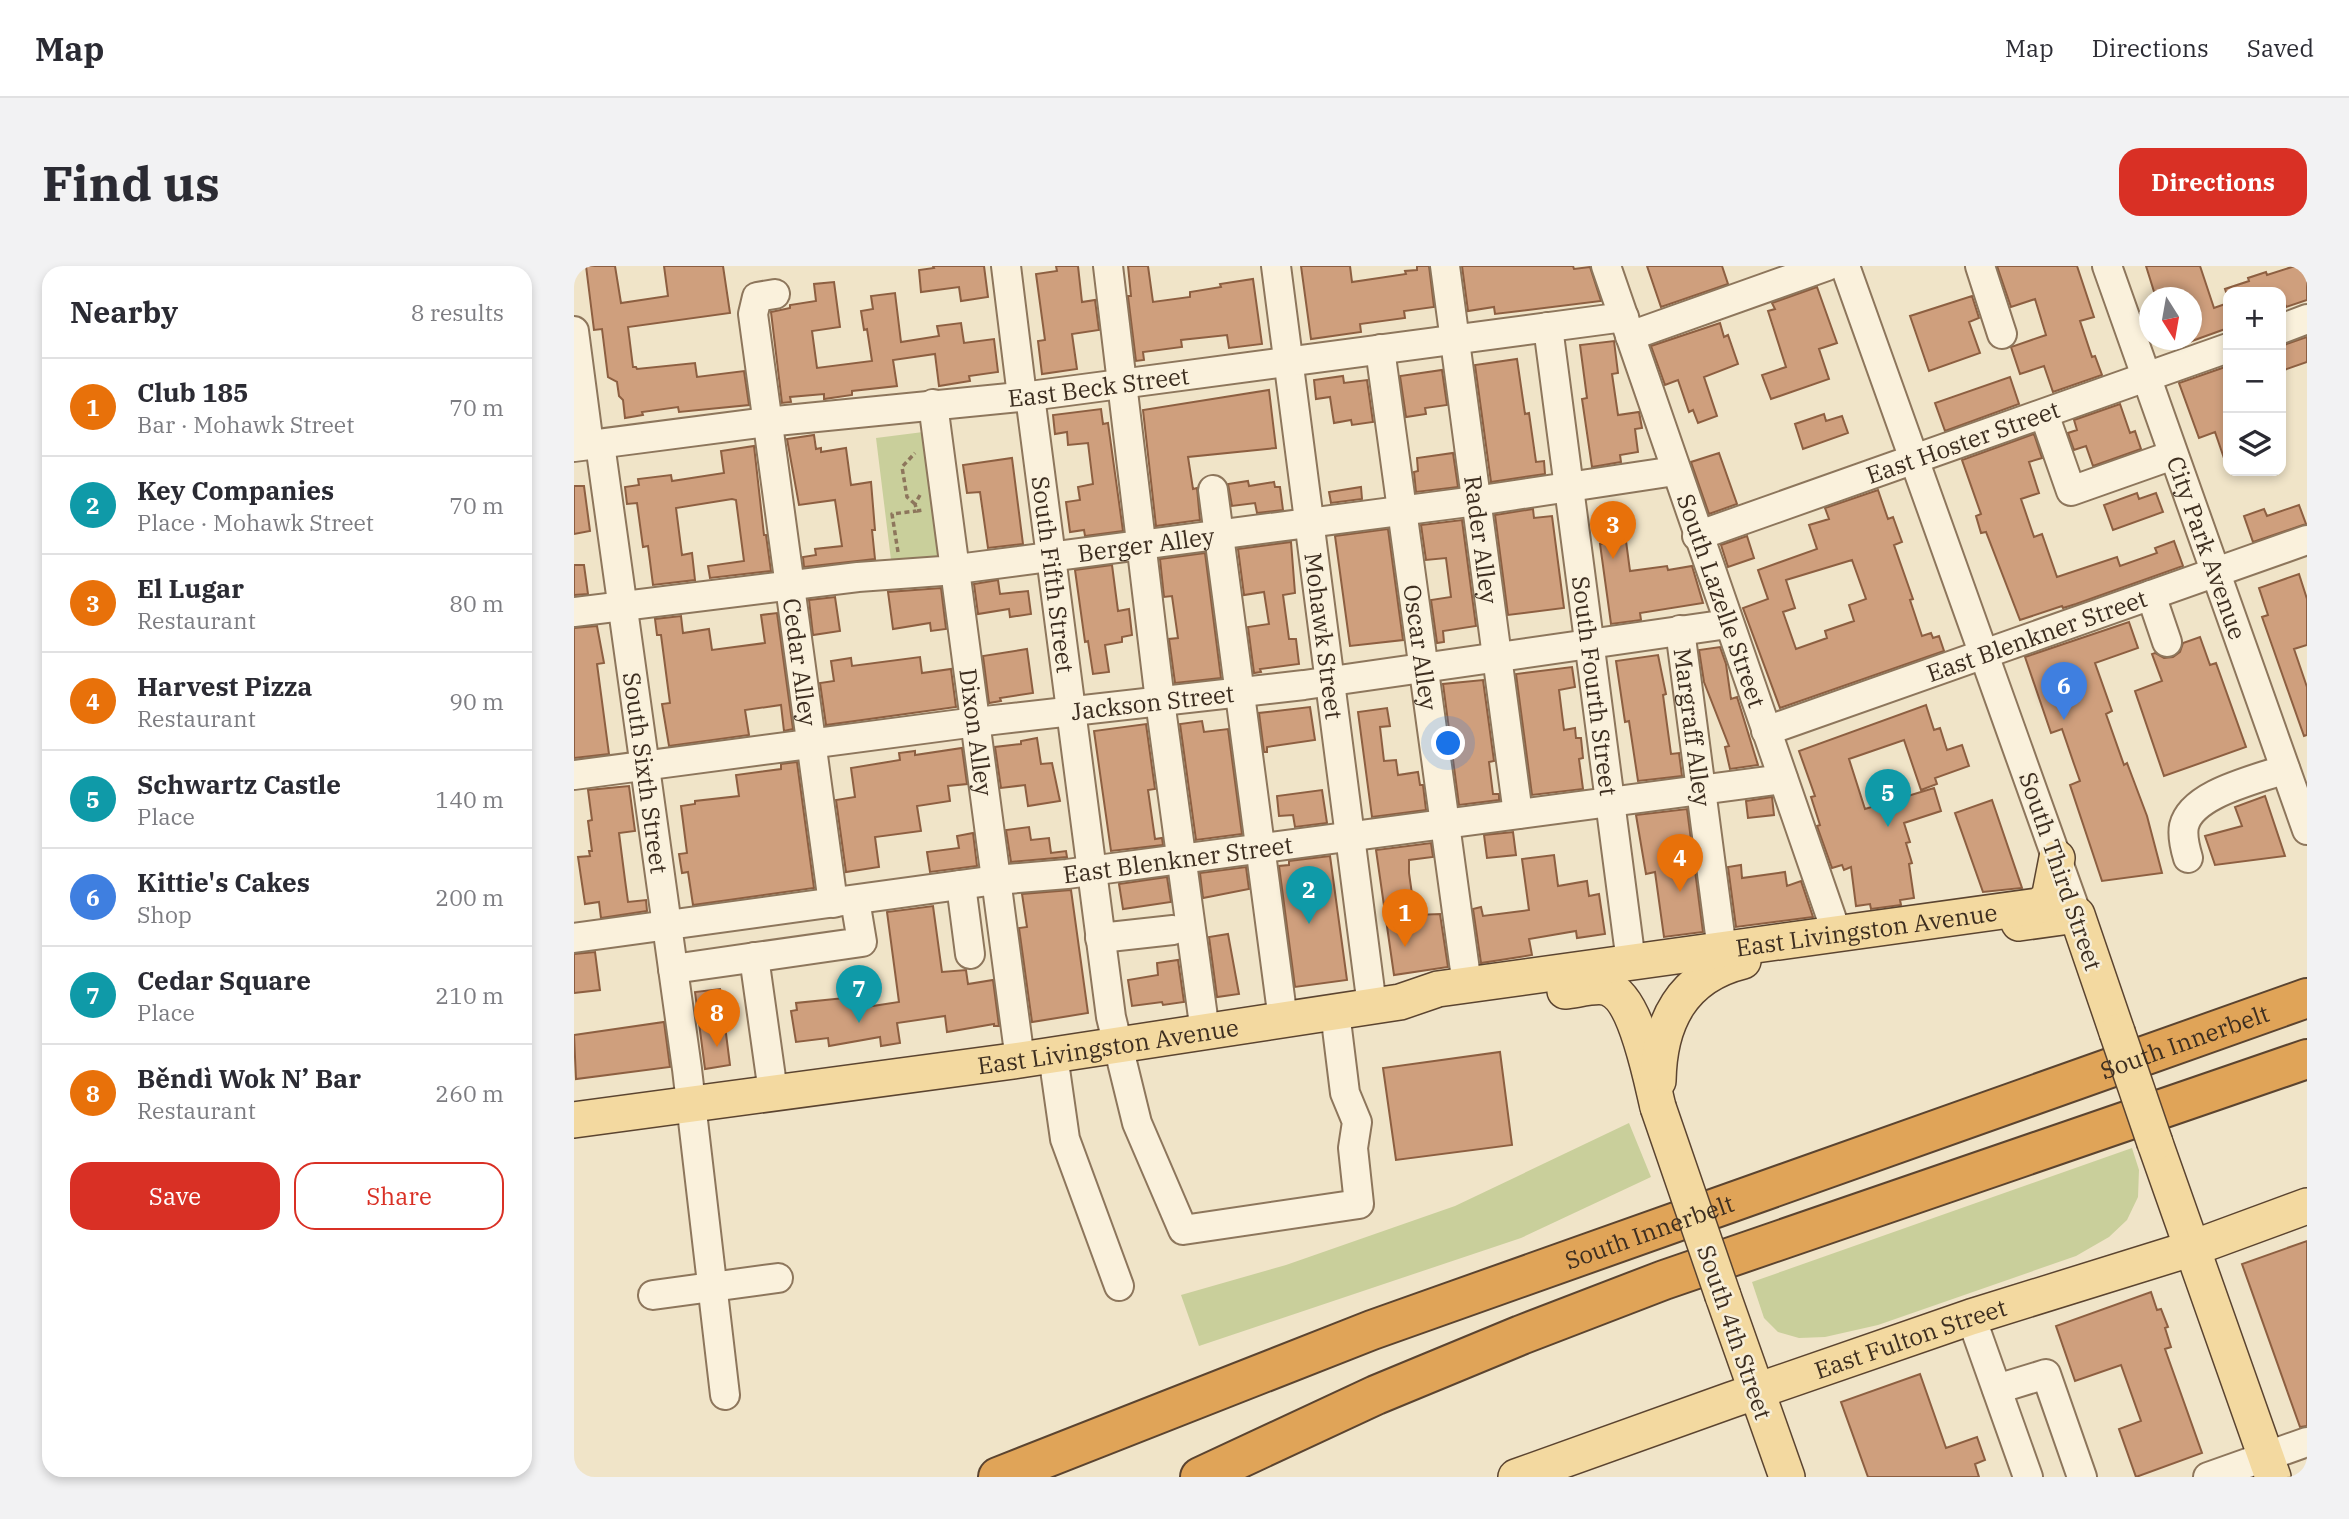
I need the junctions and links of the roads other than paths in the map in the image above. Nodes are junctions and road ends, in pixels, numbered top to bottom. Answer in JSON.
{"nodes":[{"id":1,"x":1006,"y":266,"type":"edge"},
{"id":2,"x":1108,"y":266,"type":"edge"},
{"id":3,"x":1276,"y":266,"type":"edge"},
{"id":4,"x":1445,"y":266,"type":"edge"},
{"id":5,"x":1605,"y":266,"type":"edge"},
{"id":6,"x":1827,"y":266,"type":"edge"},
{"id":7,"x":1845,"y":266,"type":"edge"},
{"id":8,"x":1980,"y":266,"type":"edge"},
{"id":9,"x":2107,"y":266,"type":"edge"},
{"id":10,"x":775,"y":294,"type":"dead end"},
{"id":11,"x":2307,"y":319,"type":"edge"},
{"id":12,"x":1627,"y":326,"type":"junction"},
{"id":13,"x":1548,"y":327,"type":"junction"},
{"id":14,"x":2286,"y":327,"type":"edge"},
{"id":15,"x":574,"y":331,"type":"edge"},
{"id":16,"x":2002,"y":334,"type":"dead end"},
{"id":17,"x":1455,"y":339,"type":"junction"},
{"id":18,"x":1380,"y":349,"type":"junction"},
{"id":19,"x":2223,"y":350,"type":"edge"},
{"id":20,"x":1289,"y":361,"type":"junction"},
{"id":21,"x":2146,"y":377,"type":"junction"},
{"id":22,"x":1121,"y":384,"type":"junction"},
{"id":23,"x":1026,"y":396,"type":"junction"},
{"id":24,"x":933,"y":404,"type":"junction"},
{"id":25,"x":2044,"y":414,"type":"junction"},
{"id":26,"x":766,"y":422,"type":"junction"},
{"id":27,"x":588,"y":445,"type":"edge"},
{"id":28,"x":2174,"y":455,"type":"junction"},
{"id":29,"x":1913,"y":460,"type":"junction"},
{"id":30,"x":1675,"y":471,"type":"junction"},
{"id":31,"x":1569,"y":486,"type":"junction"},
{"id":32,"x":1213,"y":490,"type":"dead end"},
{"id":33,"x":1476,"y":501,"type":"junction"},
{"id":34,"x":1402,"y":511,"type":"junction"},
{"id":35,"x":1309,"y":523,"type":"junction"},
{"id":36,"x":1219,"y":534,"type":"junction"},
{"id":37,"x":1697,"y":536,"type":"junction"},
{"id":38,"x":2307,"y":540,"type":"edge"},
{"id":39,"x":1142,"y":544,"type":"junction"},
{"id":40,"x":1050,"y":555,"type":"junction"},
{"id":41,"x":955,"y":569,"type":"junction"},
{"id":42,"x":2215,"y":572,"type":"junction"},
{"id":43,"x":789,"y":585,"type":"junction"},
{"id":44,"x":2151,"y":595,"type":"junction"},
{"id":45,"x":622,"y":605,"type":"junction"},
{"id":46,"x":574,"y":612,"type":"edge"},
{"id":47,"x":1728,"y":624,"type":"junction"},
{"id":48,"x":1680,"y":631,"type":"junction"},
{"id":49,"x":1589,"y":642,"type":"junction"},
{"id":50,"x":2167,"y":642,"type":"dead end"},
{"id":51,"x":1983,"y":654,"type":"junction"},
{"id":52,"x":1497,"y":656,"type":"junction"},
{"id":53,"x":1424,"y":667,"type":"junction"},
{"id":54,"x":1329,"y":682,"type":"junction"},
{"id":55,"x":1240,"y":691,"type":"junction"},
{"id":56,"x":1160,"y":701,"type":"junction"},
{"id":57,"x":1070,"y":711,"type":"junction"},
{"id":58,"x":976,"y":722,"type":"junction"},
{"id":59,"x":1766,"y":731,"type":"junction"},
{"id":60,"x":813,"y":744,"type":"junction"},
{"id":61,"x":645,"y":766,"type":"junction"},
{"id":62,"x":2285,"y":769,"type":"junction"},
{"id":63,"x":574,"y":775,"type":"edge"},
{"id":64,"x":1783,"y":779,"type":"junction"},
{"id":65,"x":1702,"y":790,"type":"junction"},
{"id":66,"x":2302,"y":799,"type":"edge"},
{"id":67,"x":1610,"y":802,"type":"junction"},
{"id":68,"x":1518,"y":814,"type":"junction"},
{"id":69,"x":1445,"y":825,"type":"junction"},
{"id":70,"x":2307,"y":830,"type":"edge"},
{"id":71,"x":1350,"y":837,"type":"junction"},
{"id":72,"x":1261,"y":847,"type":"junction"},
{"id":73,"x":1182,"y":858,"type":"junction"},
{"id":74,"x":2057,"y":858,"type":"junction"},
{"id":75,"x":2188,"y":858,"type":"dead end"},
{"id":76,"x":1091,"y":870,"type":"junction"},
{"id":77,"x":996,"y":880,"type":"junction"},
{"id":78,"x":961,"y":885,"type":"junction"},
{"id":79,"x":844,"y":902,"type":"junction"},
{"id":80,"x":2077,"y":915,"type":"junction"},
{"id":81,"x":667,"y":927,"type":"junction"},
{"id":82,"x":1173,"y":930,"type":"dead end"},
{"id":83,"x":1837,"y":934,"type":"junction"},
{"id":84,"x":574,"y":938,"type":"edge"},
{"id":85,"x":1100,"y":938,"type":"junction"},
{"id":86,"x":970,"y":954,"type":"dead end"},
{"id":87,"x":1733,"y":956,"type":"junction"},
{"id":88,"x":754,"y":957,"type":"junction"},
{"id":89,"x":1635,"y":962,"type":"junction"},
{"id":90,"x":673,"y":969,"type":"junction"},
{"id":91,"x":1467,"y":985,"type":"junction"},
{"id":92,"x":2307,"y":998,"type":"edge"},
{"id":93,"x":1386,"y":1004,"type":"junction"},
{"id":94,"x":1335,"y":1012,"type":"junction"},
{"id":95,"x":1283,"y":1020,"type":"junction"},
{"id":96,"x":1205,"y":1032,"type":"junction"},
{"id":97,"x":1116,"y":1045,"type":"junction"},
{"id":98,"x":1054,"y":1055,"type":"junction"},
{"id":99,"x":2307,"y":1059,"type":"edge"},
{"id":100,"x":1020,"y":1060,"type":"junction"},
{"id":101,"x":773,"y":1092,"type":"junction"},
{"id":102,"x":691,"y":1103,"type":"junction"},
{"id":103,"x":1658,"y":1107,"type":"junction"},
{"id":104,"x":574,"y":1120,"type":"edge"},
{"id":105,"x":2307,"y":1206,"type":"edge"},
{"id":106,"x":2193,"y":1248,"type":"junction"},
{"id":107,"x":778,"y":1278,"type":"dead end"},
{"id":108,"x":713,"y":1286,"type":"junction"},
{"id":109,"x":1119,"y":1286,"type":"dead end"},
{"id":110,"x":653,"y":1295,"type":"dead end"},
{"id":111,"x":1971,"y":1317,"type":"junction"},
{"id":112,"x":1997,"y":1389,"type":"junction"},
{"id":113,"x":1756,"y":1391,"type":"junction"},
{"id":114,"x":726,"y":1395,"type":"dead end"},
{"id":115,"x":2307,"y":1442,"type":"edge"},
{"id":116,"x":2269,"y":1467,"type":"edge"},
{"id":117,"x":998,"y":1477,"type":"edge"},
{"id":118,"x":1200,"y":1477,"type":"edge"},
{"id":119,"x":1516,"y":1477,"type":"edge"},
{"id":120,"x":1787,"y":1477,"type":"edge"},
{"id":121,"x":2028,"y":1477,"type":"edge"},
{"id":122,"x":2082,"y":1477,"type":"edge"},
{"id":123,"x":2208,"y":1477,"type":"edge"}],
"edges":[{"from":1,"to":23,"type":"street","name":"South Fifth Street"},
{"from":2,"to":22,"type":"street"},
{"from":3,"to":20,"type":"street","name":"Mohawk Street"},
{"from":4,"to":17,"type":"street","name":"Rader Alley"},
{"from":5,"to":12,"type":"street","name":"South Lazelle Street"},
{"from":6,"to":12,"type":"street","name":"East Beck Street"},
{"from":7,"to":29,"type":"street","name":"South Third Street"},
{"from":8,"to":16,"type":"street"},
{"from":9,"to":21,"type":"street","name":"City Park Avenue"},
{"from":10,"to":26,"type":"street","name":"Cedar Alley"},
{"from":11,"to":14,"type":"street"},
{"from":12,"to":13,"type":"street","name":"East Beck Street"},
{"from":12,"to":30,"type":"street","name":"South Lazelle Street"},
{"from":13,"to":17,"type":"street","name":"East Beck Street"},
{"from":13,"to":31,"type":"street","name":"South Fourth Street"},
{"from":15,"to":27,"type":"street","name":"South Sixth Street"},
{"from":17,"to":18,"type":"street","name":"East Beck Street"},
{"from":17,"to":33,"type":"street","name":"Rader Alley"},
{"from":18,"to":20,"type":"street","name":"East Beck Street"},
{"from":18,"to":34,"type":"street","name":"Oscar Alley"},
{"from":19,"to":21,"type":"street","name":"East Hoster Street"},
{"from":20,"to":22,"type":"street","name":"East Beck Street"},
{"from":20,"to":35,"type":"street","name":"Mohawk Street"},
{"from":21,"to":25,"type":"street","name":"East Hoster Street"},
{"from":21,"to":28,"type":"street","name":"City Park Avenue"},
{"from":22,"to":23,"type":"street","name":"East Beck Street"},
{"from":22,"to":39,"type":"street"},
{"from":23,"to":24,"type":"street","name":"East Beck Street"},
{"from":23,"to":40,"type":"street","name":"South Fifth Street"},
{"from":24,"to":26,"type":"street","name":"East Beck Street"},
{"from":24,"to":41,"type":"street","name":"Dixon Alley"},
{"from":25,"to":28,"type":"street"},
{"from":25,"to":29,"type":"street","name":"East Hoster Street"},
{"from":26,"to":27,"type":"street","name":"East Beck Street"},
{"from":26,"to":43,"type":"street","name":"Cedar Alley"},
{"from":27,"to":45,"type":"street","name":"South Sixth Street"},
{"from":28,"to":42,"type":"street","name":"City Park Avenue"},
{"from":29,"to":37,"type":"street","name":"East Hoster Street"},
{"from":29,"to":51,"type":"street","name":"South Third Street"},
{"from":30,"to":31,"type":"street","name":"Berger Alley"},
{"from":30,"to":37,"type":"street","name":"South Lazelle Street"},
{"from":31,"to":33,"type":"street","name":"Berger Alley"},
{"from":31,"to":49,"type":"street","name":"South Fourth Street"},
{"from":32,"to":36,"type":"street"},
{"from":33,"to":34,"type":"street","name":"Berger Alley"},
{"from":33,"to":52,"type":"street","name":"Rader Alley"},
{"from":34,"to":35,"type":"street","name":"Berger Alley"},
{"from":34,"to":53,"type":"street","name":"Oscar Alley"},
{"from":35,"to":36,"type":"street","name":"Berger Alley"},
{"from":35,"to":54,"type":"street","name":"Mohawk Street"},
{"from":36,"to":39,"type":"street","name":"Berger Alley"},
{"from":36,"to":55,"type":"street"},
{"from":37,"to":47,"type":"street","name":"South Lazelle Street"},
{"from":38,"to":42,"type":"street","name":"East Blenkner Street"},
{"from":39,"to":40,"type":"street","name":"Berger Alley"},
{"from":39,"to":56,"type":"street"},
{"from":40,"to":41,"type":"street","name":"Berger Alley"},
{"from":40,"to":57,"type":"street","name":"South Fifth Street"},
{"from":41,"to":43,"type":"street","name":"Berger Alley"},
{"from":41,"to":58,"type":"street","name":"Dixon Alley"},
{"from":42,"to":44,"type":"street","name":"East Blenkner Street"},
{"from":42,"to":62,"type":"street","name":"City Park Avenue"},
{"from":43,"to":45,"type":"street","name":"Berger Alley"},
{"from":43,"to":60,"type":"street","name":"Cedar Alley"},
{"from":44,"to":50,"type":"street"},
{"from":44,"to":51,"type":"street","name":"East Blenkner Street"},
{"from":45,"to":46,"type":"street","name":"Berger Alley"},
{"from":45,"to":61,"type":"street","name":"South Sixth Street"},
{"from":47,"to":48,"type":"street","name":"Jackson Street"},
{"from":47,"to":59,"type":"street","name":"South Lazelle Street"},
{"from":48,"to":49,"type":"street","name":"Jackson Street"},
{"from":48,"to":65,"type":"street","name":"Margraff Alley"},
{"from":49,"to":52,"type":"street","name":"Jackson Street"},
{"from":49,"to":67,"type":"street","name":"South Fourth Street"},
{"from":51,"to":59,"type":"street","name":"East Blenkner Street"},
{"from":51,"to":74,"type":"street","name":"South Third Street"},
{"from":52,"to":53,"type":"street","name":"Jackson Street"},
{"from":52,"to":68,"type":"street","name":"Rader Alley"},
{"from":53,"to":54,"type":"street","name":"Jackson Street"},
{"from":53,"to":69,"type":"street","name":"Oscar Alley"},
{"from":54,"to":55,"type":"street","name":"Jackson Street"},
{"from":54,"to":71,"type":"street","name":"Mohawk Street"},
{"from":55,"to":56,"type":"street","name":"Jackson Street"},
{"from":55,"to":72,"type":"street"},
{"from":56,"to":57,"type":"street","name":"Jackson Street"},
{"from":56,"to":73,"type":"street"},
{"from":57,"to":58,"type":"street","name":"Jackson Street"},
{"from":57,"to":76,"type":"street","name":"South Fifth Street"},
{"from":58,"to":60,"type":"street","name":"Jackson Street"},
{"from":58,"to":77,"type":"street","name":"Dixon Alley"},
{"from":59,"to":64,"type":"street","name":"South Lazelle Street"},
{"from":60,"to":61,"type":"street","name":"Jackson Street"},
{"from":60,"to":79,"type":"street","name":"Cedar Alley"},
{"from":61,"to":63,"type":"street","name":"Jackson Street"},
{"from":61,"to":81,"type":"street","name":"South Sixth Street"},
{"from":62,"to":66,"type":"street","name":"City Park Avenue"},
{"from":62,"to":75,"type":"street"},
{"from":64,"to":65,"type":"street","name":"East Blenkner Street"},
{"from":64,"to":83,"type":"street","name":"South Lazelle Street"},
{"from":65,"to":67,"type":"street","name":"East Blenkner Street"},
{"from":65,"to":87,"type":"street","name":"Margraff Alley"},
{"from":66,"to":70,"type":"street","name":"City Park Avenue"},
{"from":67,"to":68,"type":"street","name":"East Blenkner Street"},
{"from":67,"to":89,"type":"street","name":"South Fourth Street"},
{"from":68,"to":69,"type":"street","name":"East Blenkner Street"},
{"from":69,"to":71,"type":"street","name":"East Blenkner Street"},
{"from":69,"to":91,"type":"street","name":"Oscar Alley"},
{"from":71,"to":72,"type":"street","name":"East Blenkner Street"},
{"from":71,"to":93,"type":"street","name":"Mohawk Street"},
{"from":72,"to":73,"type":"street","name":"East Blenkner Street"},
{"from":72,"to":95,"type":"street"},
{"from":73,"to":76,"type":"street","name":"East Blenkner Street"},
{"from":73,"to":96,"type":"street"},
{"from":74,"to":80,"type":"street","name":"South Third Street"},
{"from":74,"to":83,"type":"main road","name":"East Livingston Avenue"},
{"from":76,"to":77,"type":"street","name":"East Blenkner Street"},
{"from":76,"to":85,"type":"street","name":"South Fifth Street"},
{"from":77,"to":78,"type":"street","name":"East Blenkner Street"},
{"from":77,"to":100,"type":"street","name":"Dixon Alley"},
{"from":78,"to":79,"type":"street","name":"East Blenkner Street"},
{"from":78,"to":86,"type":"street"},
{"from":79,"to":81,"type":"street","name":"East Blenkner Street"},
{"from":79,"to":88,"type":"street","name":"Cedar Alley"},
{"from":80,"to":87,"type":"main road","name":"East Livingston Avenue"},
{"from":80,"to":106,"type":"main road","name":"South Third Street","bridge":true},
{"from":81,"to":84,"type":"street","name":"East Blenkner Street"},
{"from":81,"to":90,"type":"street","name":"South Sixth Street"},
{"from":82,"to":85,"type":"street"},
{"from":83,"to":87,"type":"main road","name":"East Livingston Avenue"},
{"from":85,"to":97,"type":"street","name":"South Fifth Street"},
{"from":87,"to":89,"type":"main road","name":"East Livingston Avenue"},
{"from":87,"to":103,"type":"main road","name":"South 4th Street"},
{"from":88,"to":90,"type":"street"},
{"from":88,"to":101,"type":"street"},
{"from":89,"to":91,"type":"main road","name":"East Livingston Avenue"},
{"from":90,"to":102,"type":"street","name":"South Sixth Street"},
{"from":91,"to":93,"type":"main road","name":"East Livingston Avenue"},
{"from":92,"to":117,"type":"highway","name":"South Innerbelt"},
{"from":93,"to":94,"type":"main road","name":"East Livingston Avenue"},
{"from":93,"to":103,"type":"main road","name":"South 4th Street"},
{"from":94,"to":95,"type":"main road","name":"East Livingston Avenue"},
{"from":94,"to":97,"type":"street","name":"South Fifth Street"},
{"from":95,"to":96,"type":"main road","name":"East Livingston Avenue"},
{"from":96,"to":97,"type":"main road","name":"East Livingston Avenue"},
{"from":97,"to":98,"type":"main road","name":"East Livingston Avenue"},
{"from":98,"to":100,"type":"main road","name":"East Livingston Avenue"},
{"from":98,"to":109,"type":"street"},
{"from":99,"to":118,"type":"highway","name":"South Innerbelt"},
{"from":100,"to":101,"type":"main road","name":"East Livingston Avenue"},
{"from":101,"to":102,"type":"main road","name":"East Livingston Avenue"},
{"from":102,"to":104,"type":"main road","name":"East Livingston Avenue"},
{"from":102,"to":108,"type":"street","name":"South Sixth Street"},
{"from":103,"to":113,"type":"main road","name":"South 4th Street","bridge":true},
{"from":105,"to":106,"type":"main road","name":"East Fulton Street"},
{"from":106,"to":111,"type":"main road","name":"East Fulton Street"},
{"from":106,"to":116,"type":"main road","name":"South Third Street"},
{"from":107,"to":108,"type":"street"},
{"from":108,"to":110,"type":"street"},
{"from":108,"to":114,"type":"street","name":"South Sixth Street"},
{"from":111,"to":112,"type":"street"},
{"from":111,"to":113,"type":"main road","name":"East Fulton Street"},
{"from":112,"to":121,"type":"street"},
{"from":112,"to":122,"type":"street"},
{"from":113,"to":119,"type":"main road","name":"East Fulton Street"},
{"from":113,"to":120,"type":"main road","name":"South 4th Street"},
{"from":115,"to":116,"type":"street"},
{"from":116,"to":123,"type":"street"}]}
